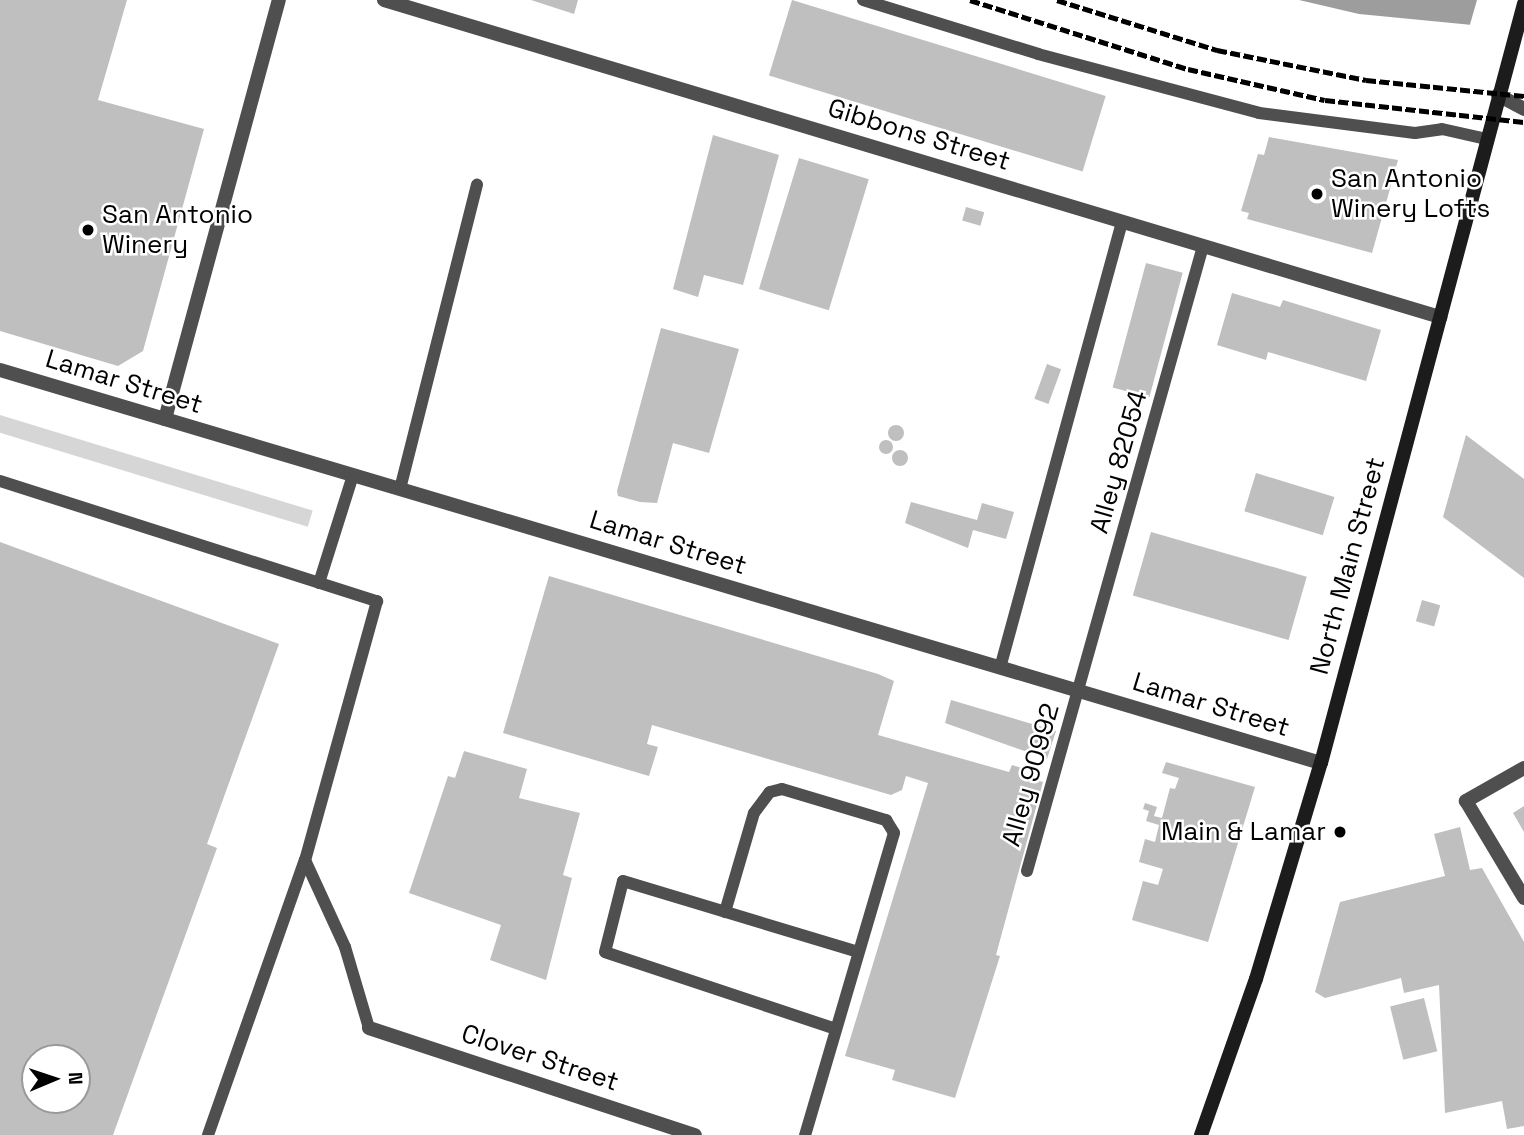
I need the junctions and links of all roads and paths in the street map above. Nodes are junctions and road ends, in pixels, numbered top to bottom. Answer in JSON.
{"nodes":[{"id":1,"x":279,"y":0,"type":"edge"},
{"id":2,"x":384,"y":0,"type":"edge"},
{"id":3,"x":863,"y":0,"type":"edge"},
{"id":4,"x":1524,"y":4,"type":"edge"},
{"id":5,"x":1498,"y":95,"type":"junction"},
{"id":6,"x":1524,"y":109,"type":"edge"},
{"id":7,"x":1486,"y":139,"type":"junction"},
{"id":8,"x":477,"y":185,"type":"dead end"},
{"id":9,"x":1122,"y":222,"type":"junction"},
{"id":10,"x":1203,"y":246,"type":"junction"},
{"id":11,"x":1440,"y":317,"type":"junction"},
{"id":12,"x":0,"y":370,"type":"edge"},
{"id":13,"x":164,"y":419,"type":"junction"},
{"id":14,"x":353,"y":475,"type":"junction"},
{"id":15,"x":0,"y":481,"type":"edge"},
{"id":16,"x":400,"y":489,"type":"junction"},
{"id":17,"x":319,"y":583,"type":"junction"},
{"id":18,"x":1000,"y":668,"type":"junction"},
{"id":19,"x":1079,"y":691,"type":"junction"},
{"id":20,"x":1321,"y":763,"type":"junction"},
{"id":21,"x":1524,"y":768,"type":"edge"},
{"id":22,"x":305,"y":860,"type":"junction"},
{"id":23,"x":1027,"y":872,"type":"dead end"},
{"id":24,"x":1524,"y":898,"type":"edge"},
{"id":25,"x":725,"y":912,"type":"junction"},
{"id":26,"x":858,"y":952,"type":"junction"},
{"id":27,"x":369,"y":1028,"type":"joint"},
{"id":28,"x":836,"y":1030,"type":"junction"},
{"id":29,"x":208,"y":1135,"type":"edge"},
{"id":30,"x":695,"y":1135,"type":"edge"},
{"id":31,"x":805,"y":1135,"type":"edge"},
{"id":32,"x":1201,"y":1135,"type":"edge"}],
"edges":[{"from":1,"to":13,"type":"street"},
{"from":2,"to":9,"type":"street","name":"Gibbons Street"},
{"from":3,"to":7,"type":"lane"},
{"from":4,"to":5,"type":"main road","name":"North Main Street"},
{"from":5,"to":6,"type":"street"},
{"from":5,"to":7,"type":"main road","name":"North Main Street"},
{"from":7,"to":11,"type":"main road","name":"North Main Street"},
{"from":8,"to":16,"type":"lane"},
{"from":9,"to":10,"type":"street","name":"Gibbons Street"},
{"from":9,"to":18,"type":"lane"},
{"from":10,"to":11,"type":"street","name":"Gibbons Street"},
{"from":10,"to":19,"type":"lane","name":"Alley 82054"},
{"from":11,"to":20,"type":"main road","name":"North Main Street"},
{"from":12,"to":13,"type":"street","name":"Lamar Street"},
{"from":13,"to":14,"type":"street","name":"Lamar Street"},
{"from":14,"to":16,"type":"street","name":"Lamar Street"},
{"from":14,"to":17,"type":"lane"},
{"from":15,"to":17,"type":"lane"},
{"from":16,"to":18,"type":"street","name":"Lamar Street"},
{"from":17,"to":22,"type":"lane"},
{"from":18,"to":19,"type":"street","name":"Lamar Street"},
{"from":19,"to":20,"type":"street","name":"Lamar Street"},
{"from":19,"to":23,"type":"lane","name":"Alley 90992"},
{"from":20,"to":32,"type":"main road","name":"North Main Street"},
{"from":21,"to":24,"type":"street"},
{"from":22,"to":27,"type":"lane"},
{"from":22,"to":29,"type":"lane"},
{"from":25,"to":26,"type":"lane"},
{"from":25,"to":26,"type":"lane"},
{"from":25,"to":28,"type":"lane"},
{"from":26,"to":28,"type":"lane"},
{"from":27,"to":30,"type":"street","name":"Clover Street"},
{"from":28,"to":31,"type":"lane"}]}
